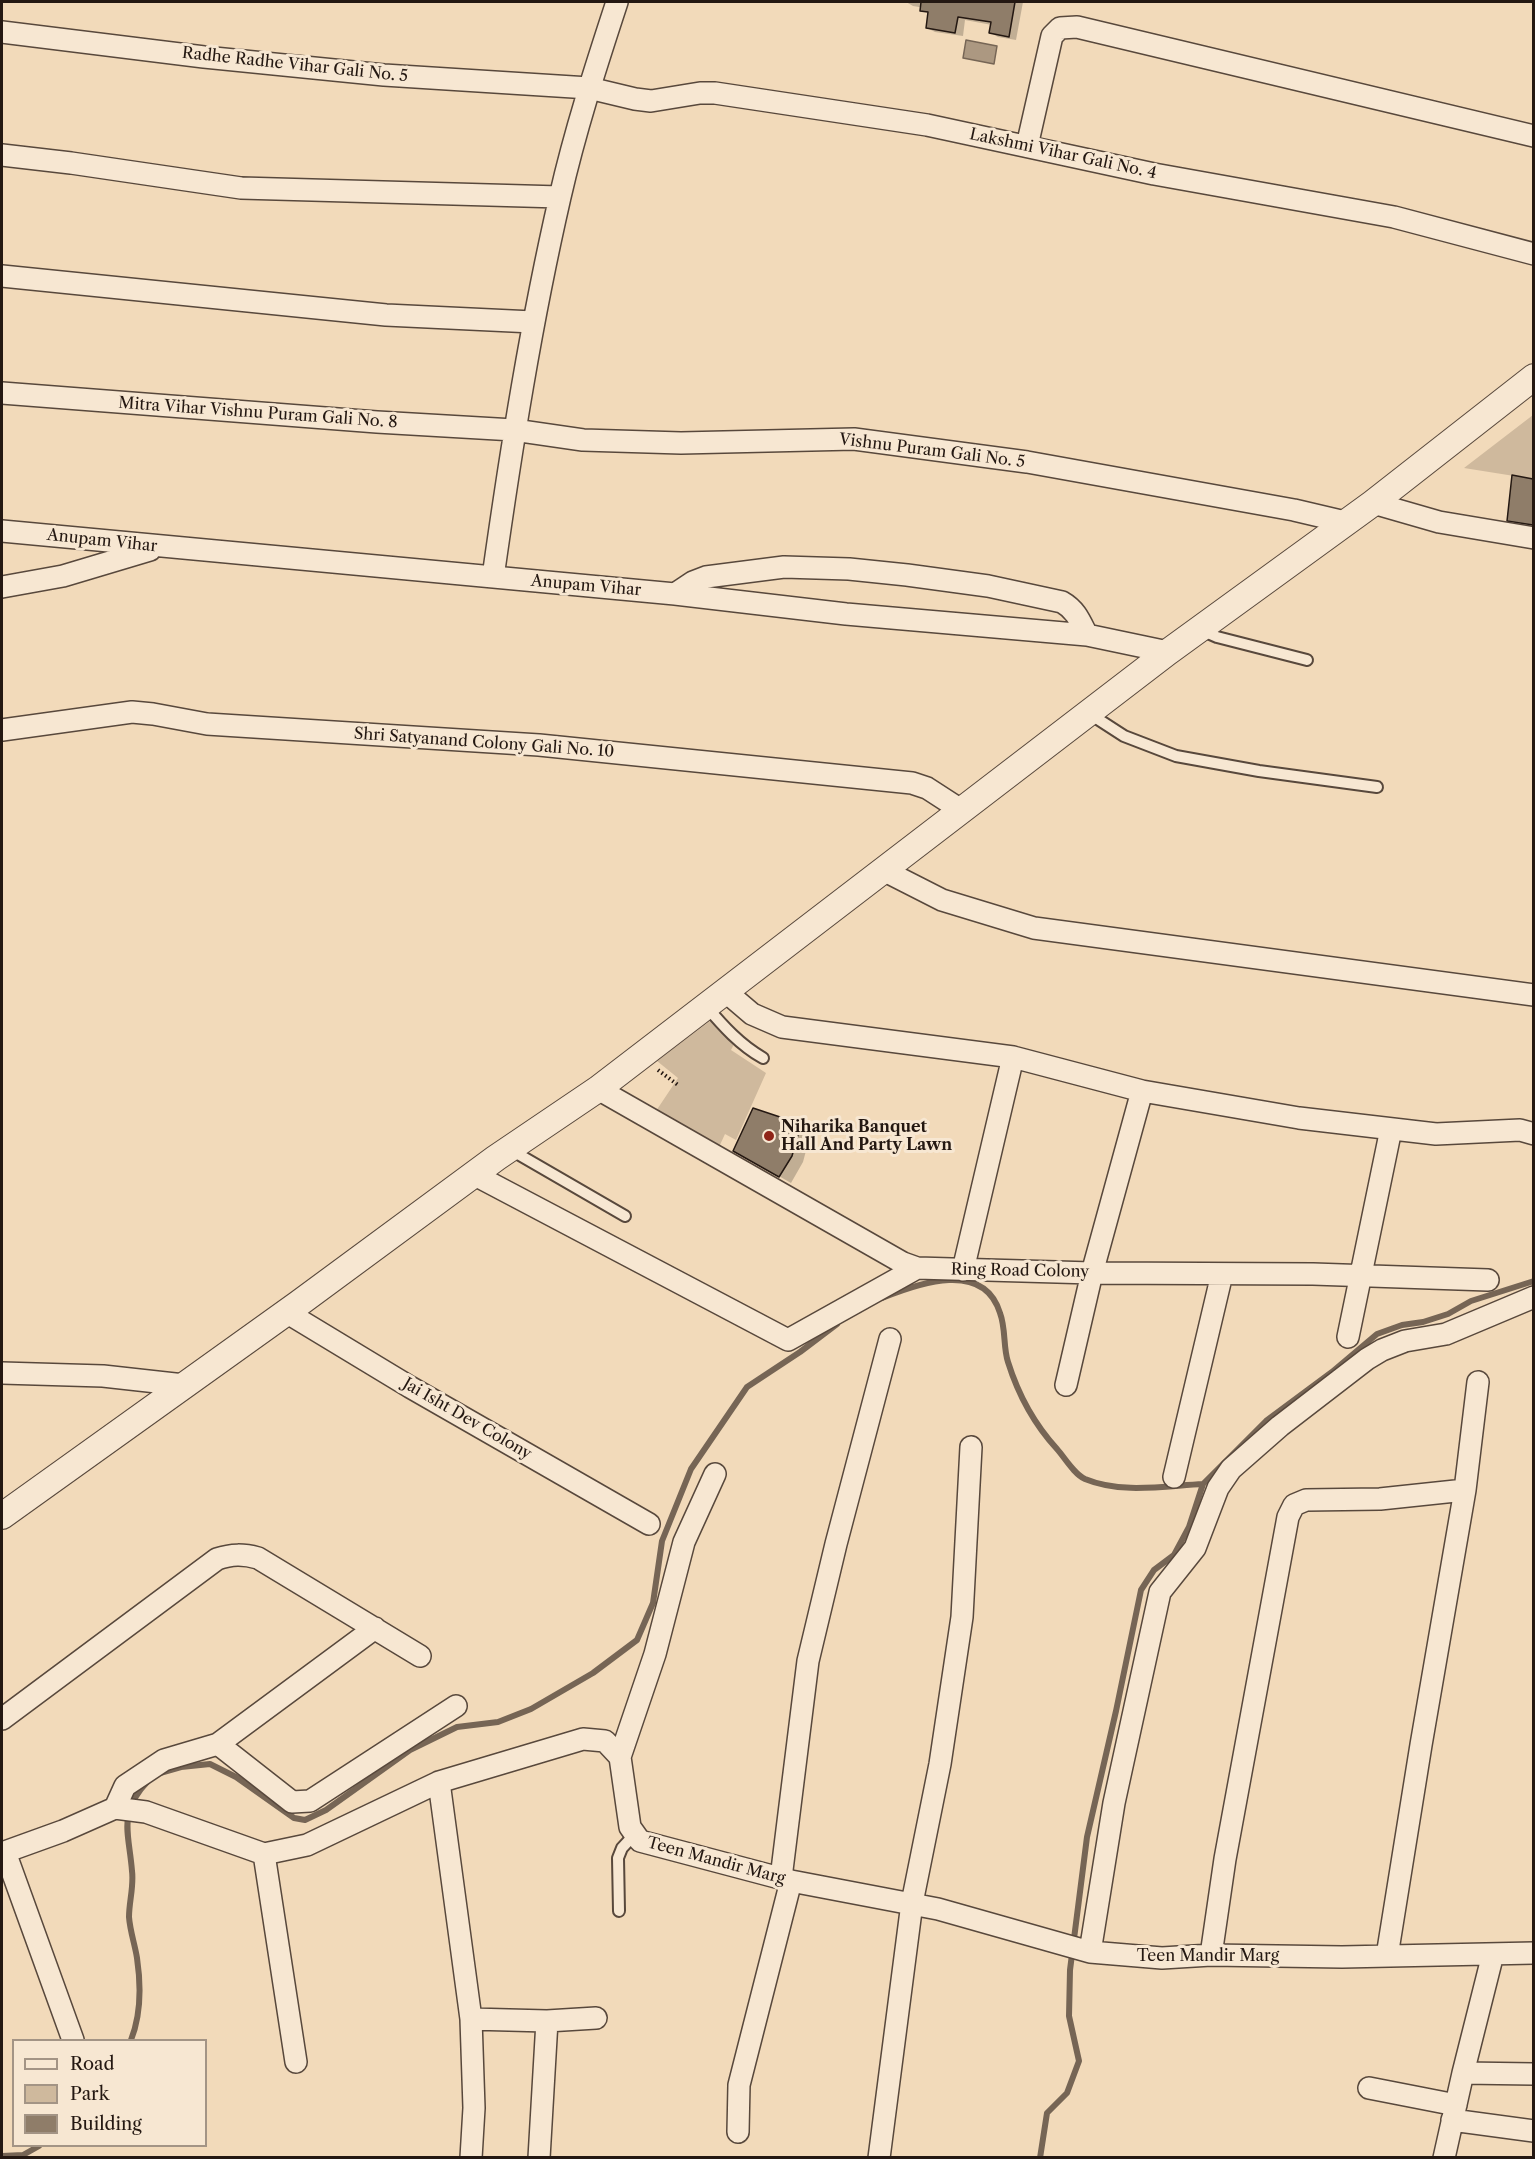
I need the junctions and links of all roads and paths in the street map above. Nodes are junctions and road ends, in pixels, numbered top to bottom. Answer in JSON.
{"nodes":[{"id":1,"x":617,"y":2,"type":"edge"},
{"id":2,"x":2,"y":32,"type":"edge"},
{"id":3,"x":589,"y":88,"type":"junction"},
{"id":4,"x":1533,"y":136,"type":"edge"},
{"id":5,"x":1027,"y":146,"type":"junction"},
{"id":6,"x":2,"y":155,"type":"edge"},
{"id":7,"x":560,"y":197,"type":"junction"},
{"id":8,"x":1533,"y":254,"type":"edge"},
{"id":9,"x":2,"y":276,"type":"edge"},
{"id":10,"x":533,"y":322,"type":"junction"},
{"id":11,"x":1533,"y":377,"type":"edge"},
{"id":12,"x":2,"y":393,"type":"edge"},
{"id":13,"x":514,"y":430,"type":"junction"},
{"id":14,"x":1373,"y":503,"type":"junction"},
{"id":15,"x":1345,"y":522,"type":"junction"},
{"id":16,"x":2,"y":531,"type":"edge"},
{"id":17,"x":1533,"y":538,"type":"edge"},
{"id":18,"x":159,"y":547,"type":"junction"},
{"id":19,"x":493,"y":577,"type":"junction"},
{"id":20,"x":2,"y":587,"type":"edge"},
{"id":21,"x":675,"y":594,"type":"junction"},
{"id":22,"x":1200,"y":629,"type":"junction"},
{"id":23,"x":1087,"y":635,"type":"junction"},
{"id":24,"x":1168,"y":652,"type":"junction"},
{"id":25,"x":1307,"y":660,"type":"dead end"},
{"id":26,"x":1088,"y":713,"type":"junction"},
{"id":27,"x":2,"y":729,"type":"edge"},
{"id":28,"x":1377,"y":787,"type":"dead end"},
{"id":29,"x":961,"y":810,"type":"junction"},
{"id":30,"x":883,"y":870,"type":"junction"},
{"id":31,"x":1533,"y":995,"type":"edge"},
{"id":32,"x":716,"y":998,"type":"junction"},
{"id":33,"x":764,"y":1058,"type":"dead end"},
{"id":34,"x":1013,"y":1058,"type":"junction"},
{"id":35,"x":598,"y":1089,"type":"junction"},
{"id":36,"x":1142,"y":1091,"type":"junction"},
{"id":37,"x":1391,"y":1129,"type":"junction"},
{"id":38,"x":1533,"y":1134,"type":"edge"},
{"id":39,"x":509,"y":1148,"type":"junction"},
{"id":40,"x":473,"y":1174,"type":"junction"},
{"id":41,"x":625,"y":1216,"type":"dead end"},
{"id":42,"x":917,"y":1268,"type":"junction"},
{"id":43,"x":963,"y":1270,"type":"junction"},
{"id":44,"x":1092,"y":1273,"type":"junction"},
{"id":45,"x":1222,"y":1274,"type":"junction"},
{"id":46,"x":1360,"y":1276,"type":"junction"},
{"id":47,"x":1488,"y":1280,"type":"dead end"},
{"id":48,"x":1533,"y":1296,"type":"edge"},
{"id":49,"x":286,"y":1312,"type":"junction"},
{"id":50,"x":1348,"y":1337,"type":"dead end"},
{"id":51,"x":890,"y":1339,"type":"dead end"},
{"id":52,"x":2,"y":1373,"type":"edge"},
{"id":53,"x":1478,"y":1382,"type":"dead end"},
{"id":54,"x":184,"y":1385,"type":"junction"},
{"id":55,"x":1066,"y":1385,"type":"dead end"},
{"id":56,"x":971,"y":1447,"type":"dead end"},
{"id":57,"x":715,"y":1474,"type":"dead end"},
{"id":58,"x":1174,"y":1477,"type":"dead end"},
{"id":59,"x":1465,"y":1490,"type":"junction"},
{"id":60,"x":6,"y":1510,"type":"edge"},
{"id":61,"x":649,"y":1524,"type":"dead end"},
{"id":62,"x":375,"y":1628,"type":"junction"},
{"id":63,"x":420,"y":1656,"type":"dead end"},
{"id":64,"x":456,"y":1706,"type":"dead end"},
{"id":65,"x":2,"y":1719,"type":"edge"},
{"id":66,"x":218,"y":1744,"type":"junction"},
{"id":67,"x":620,"y":1757,"type":"junction"},
{"id":68,"x":439,"y":1782,"type":"junction"},
{"id":69,"x":119,"y":1808,"type":"junction"},
{"id":70,"x":635,"y":1834,"type":"junction"},
{"id":71,"x":3,"y":1852,"type":"edge"},
{"id":72,"x":264,"y":1854,"type":"junction"},
{"id":73,"x":786,"y":1880,"type":"junction"},
{"id":74,"x":912,"y":1903,"type":"junction"},
{"id":75,"x":619,"y":1911,"type":"dead end"},
{"id":76,"x":1080,"y":1949,"type":"junction"},
{"id":77,"x":1533,"y":1953,"type":"edge"},
{"id":78,"x":1493,"y":1954,"type":"junction"},
{"id":79,"x":1211,"y":1955,"type":"junction"},
{"id":80,"x":1387,"y":1956,"type":"junction"},
{"id":81,"x":596,"y":2018,"type":"dead end"},
{"id":82,"x":471,"y":2019,"type":"junction"},
{"id":83,"x":547,"y":2021,"type":"junction"},
{"id":84,"x":73,"y":2039,"type":"edge"},
{"id":85,"x":296,"y":2062,"type":"dead end"},
{"id":86,"x":1463,"y":2073,"type":"junction"},
{"id":87,"x":1533,"y":2074,"type":"edge"},
{"id":88,"x":1369,"y":2088,"type":"dead end"},
{"id":89,"x":1454,"y":2113,"type":"junction"},
{"id":90,"x":1533,"y":2131,"type":"edge"},
{"id":91,"x":738,"y":2132,"type":"dead end"},
{"id":92,"x":471,"y":2157,"type":"edge"},
{"id":93,"x":539,"y":2157,"type":"edge"},
{"id":94,"x":879,"y":2157,"type":"edge"},
{"id":95,"x":1444,"y":2157,"type":"edge"}],
"edges":[{"from":1,"to":3,"type":"street"},
{"from":2,"to":3,"type":"street","name":"Radhe Radhe Vihar Gali No. 5"},
{"from":3,"to":5,"type":"street","name":"Lakshmi Vihar Gali No. 4"},
{"from":3,"to":7,"type":"street"},
{"from":4,"to":5,"type":"street"},
{"from":5,"to":8,"type":"street","name":"Lakshmi Vihar Gali No. 4"},
{"from":6,"to":7,"type":"street"},
{"from":7,"to":10,"type":"street"},
{"from":9,"to":10,"type":"street"},
{"from":10,"to":13,"type":"street"},
{"from":11,"to":14,"type":"street"},
{"from":12,"to":13,"type":"street","name":"Mitra Vihar Vishnu Puram Gali No. 8"},
{"from":13,"to":15,"type":"street","name":"Vishnu Puram Gali No. 5"},
{"from":13,"to":19,"type":"street"},
{"from":14,"to":15,"type":"street"},
{"from":14,"to":17,"type":"street"},
{"from":15,"to":22,"type":"street"},
{"from":16,"to":18,"type":"street","name":"Anupam Vihar"},
{"from":18,"to":19,"type":"street","name":"Anupam Vihar"},
{"from":18,"to":20,"type":"street"},
{"from":19,"to":21,"type":"street","name":"Anupam Vihar"},
{"from":21,"to":23,"type":"street","name":"Anupam Vihar"},
{"from":21,"to":23,"type":"street"},
{"from":22,"to":24,"type":"street"},
{"from":22,"to":25,"type":"lane"},
{"from":23,"to":24,"type":"street","name":"Anupam Vihar"},
{"from":24,"to":26,"type":"street"},
{"from":26,"to":28,"type":"lane"},
{"from":26,"to":29,"type":"street"},
{"from":27,"to":29,"type":"street","name":"Shri Satyanand Colony Gali No. 10"},
{"from":29,"to":30,"type":"street"},
{"from":30,"to":31,"type":"street"},
{"from":30,"to":32,"type":"street"},
{"from":32,"to":33,"type":"lane"},
{"from":32,"to":34,"type":"street"},
{"from":32,"to":35,"type":"street"},
{"from":34,"to":36,"type":"street"},
{"from":34,"to":43,"type":"street"},
{"from":35,"to":39,"type":"street"},
{"from":35,"to":42,"type":"street","name":"Ring Road Colony"},
{"from":36,"to":37,"type":"street"},
{"from":36,"to":44,"type":"street"},
{"from":37,"to":38,"type":"street"},
{"from":37,"to":46,"type":"street"},
{"from":39,"to":40,"type":"street"},
{"from":39,"to":41,"type":"lane"},
{"from":40,"to":42,"type":"street"},
{"from":40,"to":49,"type":"street"},
{"from":42,"to":43,"type":"street","name":"Ring Road Colony"},
{"from":43,"to":44,"type":"street","name":"Ring Road Colony"},
{"from":44,"to":45,"type":"street","name":"Ring Road Colony"},
{"from":44,"to":55,"type":"street"},
{"from":45,"to":46,"type":"street","name":"Ring Road Colony"},
{"from":45,"to":58,"type":"street"},
{"from":46,"to":47,"type":"street","name":"Ring Road Colony"},
{"from":46,"to":50,"type":"street"},
{"from":48,"to":76,"type":"street"},
{"from":49,"to":54,"type":"street"},
{"from":49,"to":61,"type":"street","name":"Jai Isht Dev Colony"},
{"from":51,"to":73,"type":"street"},
{"from":52,"to":54,"type":"street"},
{"from":53,"to":59,"type":"street"},
{"from":54,"to":60,"type":"street"},
{"from":56,"to":74,"type":"street"},
{"from":57,"to":67,"type":"street"},
{"from":59,"to":79,"type":"street"},
{"from":59,"to":80,"type":"street"},
{"from":62,"to":63,"type":"street"},
{"from":62,"to":65,"type":"street"},
{"from":62,"to":66,"type":"street"},
{"from":64,"to":66,"type":"street"},
{"from":66,"to":69,"type":"street"},
{"from":67,"to":68,"type":"street"},
{"from":67,"to":70,"type":"street","name":"Teen Mandir Marg"},
{"from":68,"to":72,"type":"street"},
{"from":68,"to":82,"type":"street"},
{"from":69,"to":71,"type":"street"},
{"from":69,"to":72,"type":"street"},
{"from":70,"to":73,"type":"street","name":"Teen Mandir Marg"},
{"from":70,"to":75,"type":"lane"},
{"from":71,"to":84,"type":"street"},
{"from":72,"to":85,"type":"street"},
{"from":73,"to":74,"type":"street","name":"Teen Mandir Marg"},
{"from":73,"to":91,"type":"street"},
{"from":74,"to":76,"type":"street","name":"Teen Mandir Marg"},
{"from":74,"to":94,"type":"street"},
{"from":76,"to":79,"type":"street","name":"Teen Mandir Marg"},
{"from":77,"to":78,"type":"street","name":"Teen Mandir Marg"},
{"from":78,"to":80,"type":"street","name":"Teen Mandir Marg"},
{"from":78,"to":86,"type":"street"},
{"from":79,"to":80,"type":"street","name":"Teen Mandir Marg"},
{"from":81,"to":83,"type":"street"},
{"from":82,"to":83,"type":"street"},
{"from":82,"to":92,"type":"street"},
{"from":83,"to":93,"type":"street"},
{"from":86,"to":87,"type":"street"},
{"from":86,"to":89,"type":"street"},
{"from":88,"to":89,"type":"street"},
{"from":89,"to":90,"type":"street"},
{"from":89,"to":95,"type":"street"}]}
